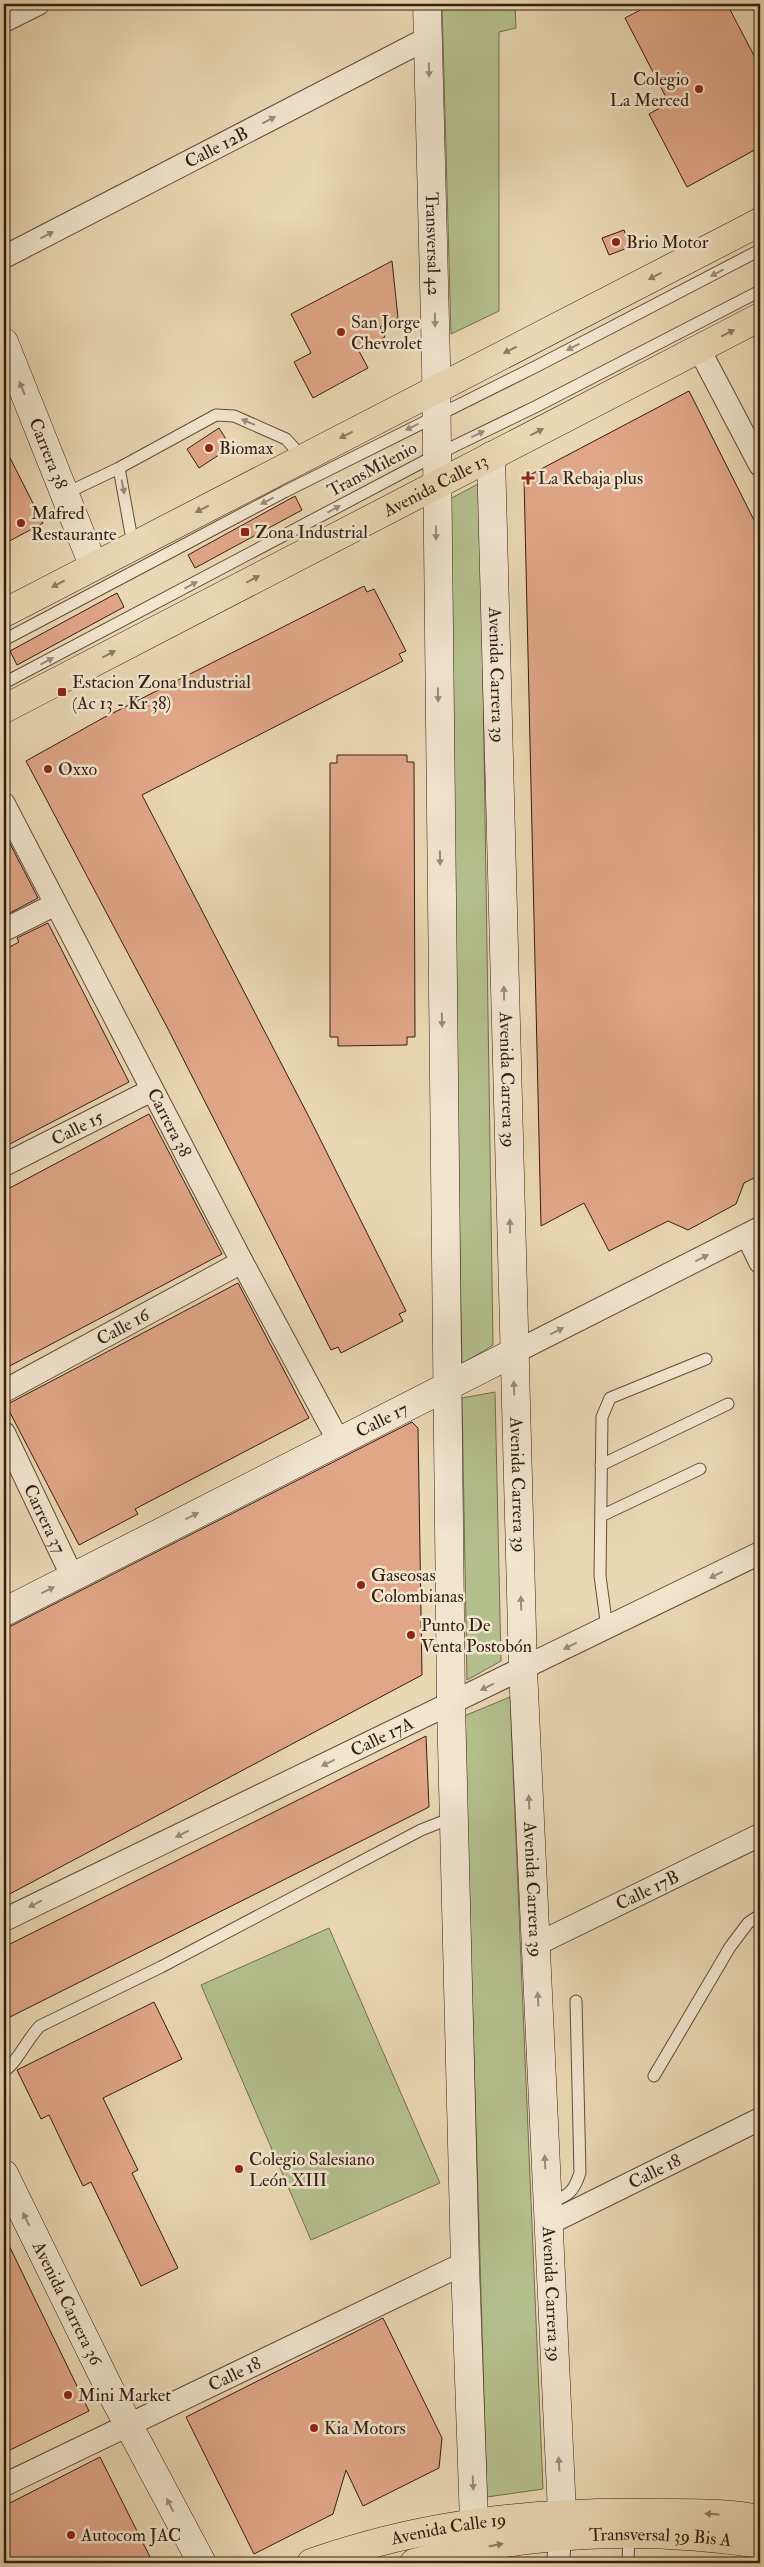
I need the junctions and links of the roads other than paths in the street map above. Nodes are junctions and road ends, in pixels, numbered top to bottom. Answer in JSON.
{"nodes":[{"id":1,"x":38,"y":4,"type":"edge"},
{"id":2,"x":428,"y":4,"type":"edge"},
{"id":3,"x":4,"y":21,"type":"edge"},
{"id":4,"x":428,"y":38,"type":"junction"},
{"id":5,"x":760,"y":222,"type":"edge"},
{"id":6,"x":760,"y":250,"type":"edge"},
{"id":7,"x":4,"y":257,"type":"edge"},
{"id":8,"x":760,"y":291,"type":"edge"},
{"id":9,"x":760,"y":317,"type":"edge"},
{"id":10,"x":4,"y":342,"type":"edge"},
{"id":11,"x":699,"y":348,"type":"junction"},
{"id":12,"x":436,"y":388,"type":"junction"},
{"id":13,"x":436,"y":415,"type":"junction"},
{"id":14,"x":436,"y":455,"type":"junction"},
{"id":15,"x":491,"y":456,"type":"junction"},
{"id":16,"x":302,"y":457,"type":"junction"},
{"id":17,"x":760,"y":465,"type":"edge"},
{"id":18,"x":119,"y":468,"type":"junction"},
{"id":19,"x":436,"y":484,"type":"junction"},
{"id":20,"x":63,"y":492,"type":"junction"},
{"id":21,"x":133,"y":545,"type":"junction"},
{"id":22,"x":93,"y":565,"type":"junction"},
{"id":23,"x":4,"y":613,"type":"edge"},
{"id":24,"x":4,"y":640,"type":"edge"},
{"id":25,"x":4,"y":684,"type":"edge"},
{"id":26,"x":4,"y":709,"type":"edge"},
{"id":27,"x":4,"y":804,"type":"edge"},
{"id":28,"x":54,"y":904,"type":"junction"},
{"id":29,"x":4,"y":930,"type":"edge"},
{"id":30,"x":152,"y":1090,"type":"junction"},
{"id":31,"x":4,"y":1165,"type":"edge"},
{"id":32,"x":754,"y":1232,"type":"edge"},
{"id":33,"x":242,"y":1262,"type":"junction"},
{"id":34,"x":760,"y":1262,"type":"edge"},
{"id":35,"x":513,"y":1353,"type":"junction"},
{"id":36,"x":706,"y":1359,"type":"dead end"},
{"id":37,"x":446,"y":1387,"type":"junction"},
{"id":38,"x":4,"y":1391,"type":"edge"},
{"id":39,"x":728,"y":1404,"type":"dead end"},
{"id":40,"x":4,"y":1433,"type":"edge"},
{"id":41,"x":338,"y":1440,"type":"junction"},
{"id":42,"x":601,"y":1465,"type":"junction"},
{"id":43,"x":700,"y":1469,"type":"dead end"},
{"id":44,"x":601,"y":1516,"type":"junction"},
{"id":45,"x":760,"y":1553,"type":"edge"},
{"id":46,"x":73,"y":1578,"type":"junction"},
{"id":47,"x":4,"y":1612,"type":"edge"},
{"id":48,"x":608,"y":1628,"type":"junction"},
{"id":49,"x":523,"y":1670,"type":"junction"},
{"id":50,"x":451,"y":1704,"type":"junction"},
{"id":51,"x":454,"y":1817,"type":"junction"},
{"id":52,"x":760,"y":1835,"type":"edge"},
{"id":53,"x":760,"y":1915,"type":"edge"},
{"id":54,"x":4,"y":1920,"type":"edge"},
{"id":55,"x":535,"y":1945,"type":"junction"},
{"id":56,"x":576,"y":2001,"type":"dead end"},
{"id":57,"x":4,"y":2071,"type":"edge"},
{"id":58,"x":654,"y":2076,"type":"dead end"},
{"id":59,"x":760,"y":2119,"type":"edge"},
{"id":60,"x":5,"y":2182,"type":"edge"},
{"id":61,"x":548,"y":2214,"type":"junction"},
{"id":62,"x":465,"y":2263,"type":"junction"},
{"id":63,"x":130,"y":2424,"type":"junction"},
{"id":64,"x":4,"y":2485,"type":"edge"},
{"id":65,"x":760,"y":2518,"type":"edge"},
{"id":66,"x":474,"y":2522,"type":"junction"},
{"id":67,"x":629,"y":2534,"type":"junction"},
{"id":68,"x":560,"y":2538,"type":"edge"},
{"id":69,"x":760,"y":2544,"type":"edge"},
{"id":70,"x":464,"y":2557,"type":"edge"},
{"id":71,"x":202,"y":2563,"type":"edge"},
{"id":72,"x":311,"y":2563,"type":"edge"},
{"id":73,"x":414,"y":2563,"type":"edge"},
{"id":74,"x":628,"y":2563,"type":"edge"}],
"edges":[{"from":1,"to":3,"type":"street"},
{"from":2,"to":4,"type":"street","name":"Transversal 42"},
{"from":7,"to":4,"type":"street","name":"Calle 12B","one_way":true},
{"from":4,"to":12,"type":"street","name":"Transversal 42","one_way":true},
{"from":5,"to":12,"type":"main road","one_way":true},
{"from":6,"to":13,"type":"lane","name":"TransMilenio","one_way":true},
{"from":14,"to":8,"type":"lane","name":"TransMilenio","one_way":true},
{"from":11,"to":9,"type":"main road","name":"Avenida Calle 13","one_way":true},
{"from":20,"to":10,"type":"street","name":"Carrera 38","one_way":true},
{"from":15,"to":11,"type":"main road","name":"Avenida Calle 13","one_way":true},
{"from":11,"to":17,"type":"street"},
{"from":12,"to":13,"type":"street","name":"Transversal 42"},
{"from":12,"to":16,"type":"main road","one_way":true},
{"from":13,"to":14,"type":"street","name":"Transversal 42"},
{"from":13,"to":24,"type":"lane","name":"TransMilenio","one_way":true},
{"from":14,"to":19,"type":"street","name":"Transversal 42"},
{"from":25,"to":14,"type":"lane","name":"TransMilenio","one_way":true},
{"from":15,"to":19,"type":"main road","name":"Avenida Calle 13"},
{"from":35,"to":15,"type":"street","name":"Avenida Carrera 39","one_way":true},
{"from":16,"to":18,"type":"lane","one_way":true},
{"from":16,"to":21,"type":"main road","one_way":true},
{"from":18,"to":20,"type":"lane"},
{"from":18,"to":21,"type":"lane","one_way":true},
{"from":26,"to":19,"type":"main road","name":"Avenida Calle 13","one_way":true},
{"from":19,"to":37,"type":"street","one_way":true},
{"from":20,"to":22,"type":"street","name":"Carrera 38"},
{"from":21,"to":22,"type":"main road"},
{"from":22,"to":23,"type":"main road","one_way":true},
{"from":27,"to":28,"type":"street","name":"Carrera 38"},
{"from":28,"to":29,"type":"street"},
{"from":28,"to":30,"type":"street","name":"Carrera 38"},
{"from":30,"to":31,"type":"street","name":"Calle 15"},
{"from":30,"to":33,"type":"street","name":"Carrera 38"},
{"from":32,"to":34,"type":"street"},
{"from":35,"to":32,"type":"street","name":"Calle 17","one_way":true},
{"from":33,"to":38,"type":"street","name":"Calle 16"},
{"from":33,"to":41,"type":"street","name":"Carrera 38"},
{"from":35,"to":37,"type":"street","name":"Calle 17"},
{"from":49,"to":35,"type":"street","name":"Avenida Carrera 39","one_way":true},
{"from":36,"to":42,"type":"lane"},
{"from":37,"to":41,"type":"street","name":"Calle 17"},
{"from":37,"to":50,"type":"street"},
{"from":39,"to":42,"type":"lane"},
{"from":40,"to":46,"type":"street","name":"Carrera 37"},
{"from":46,"to":41,"type":"street","name":"Calle 17","one_way":true},
{"from":42,"to":44,"type":"lane"},
{"from":43,"to":44,"type":"lane"},
{"from":44,"to":48,"type":"lane"},
{"from":45,"to":48,"type":"street","name":"Calle 17A","one_way":true},
{"from":47,"to":46,"type":"street","name":"Calle 17","one_way":true},
{"from":48,"to":49,"type":"street","name":"Calle 17A","one_way":true},
{"from":49,"to":50,"type":"street","name":"Calle 17A","one_way":true},
{"from":55,"to":49,"type":"street","name":"Avenida Carrera 39","one_way":true},
{"from":50,"to":51,"type":"street"},
{"from":50,"to":54,"type":"street","name":"Calle 17A","one_way":true},
{"from":51,"to":57,"type":"lane"},
{"from":51,"to":62,"type":"street"},
{"from":52,"to":55,"type":"street","name":"Calle 17B"},
{"from":53,"to":58,"type":"lane"},
{"from":61,"to":55,"type":"street","name":"Avenida Carrera 39","one_way":true},
{"from":56,"to":61,"type":"lane"},
{"from":59,"to":61,"type":"street","name":"Calle 18"},
{"from":63,"to":60,"type":"street","name":"Avenida Carrera 36","one_way":true},
{"from":68,"to":61,"type":"street","name":"Avenida Carrera 39","one_way":true},
{"from":62,"to":63,"type":"street","name":"Calle 18"},
{"from":62,"to":66,"type":"street","one_way":true},
{"from":63,"to":64,"type":"street","name":"Calle 18"},
{"from":71,"to":63,"type":"street","name":"Avenida Carrera 36","one_way":true},
{"from":65,"to":68,"type":"main road","name":"Transversal 39 Bis A","one_way":true},
{"from":66,"to":68,"type":"main road","name":"Avenida Calle 19"},
{"from":66,"to":72,"type":"main road","name":"Avenida Calle 19"},
{"from":67,"to":68,"type":"main road","name":"Transversal 39 Bis A"},
{"from":67,"to":69,"type":"main road","name":"Transversal 39 Bis A"},
{"from":67,"to":74,"type":"lane"},
{"from":70,"to":68,"type":"main road","name":"Avenida Calle 19","one_way":true},
{"from":70,"to":73,"type":"main road","name":"Avenida Calle 19"}]}
